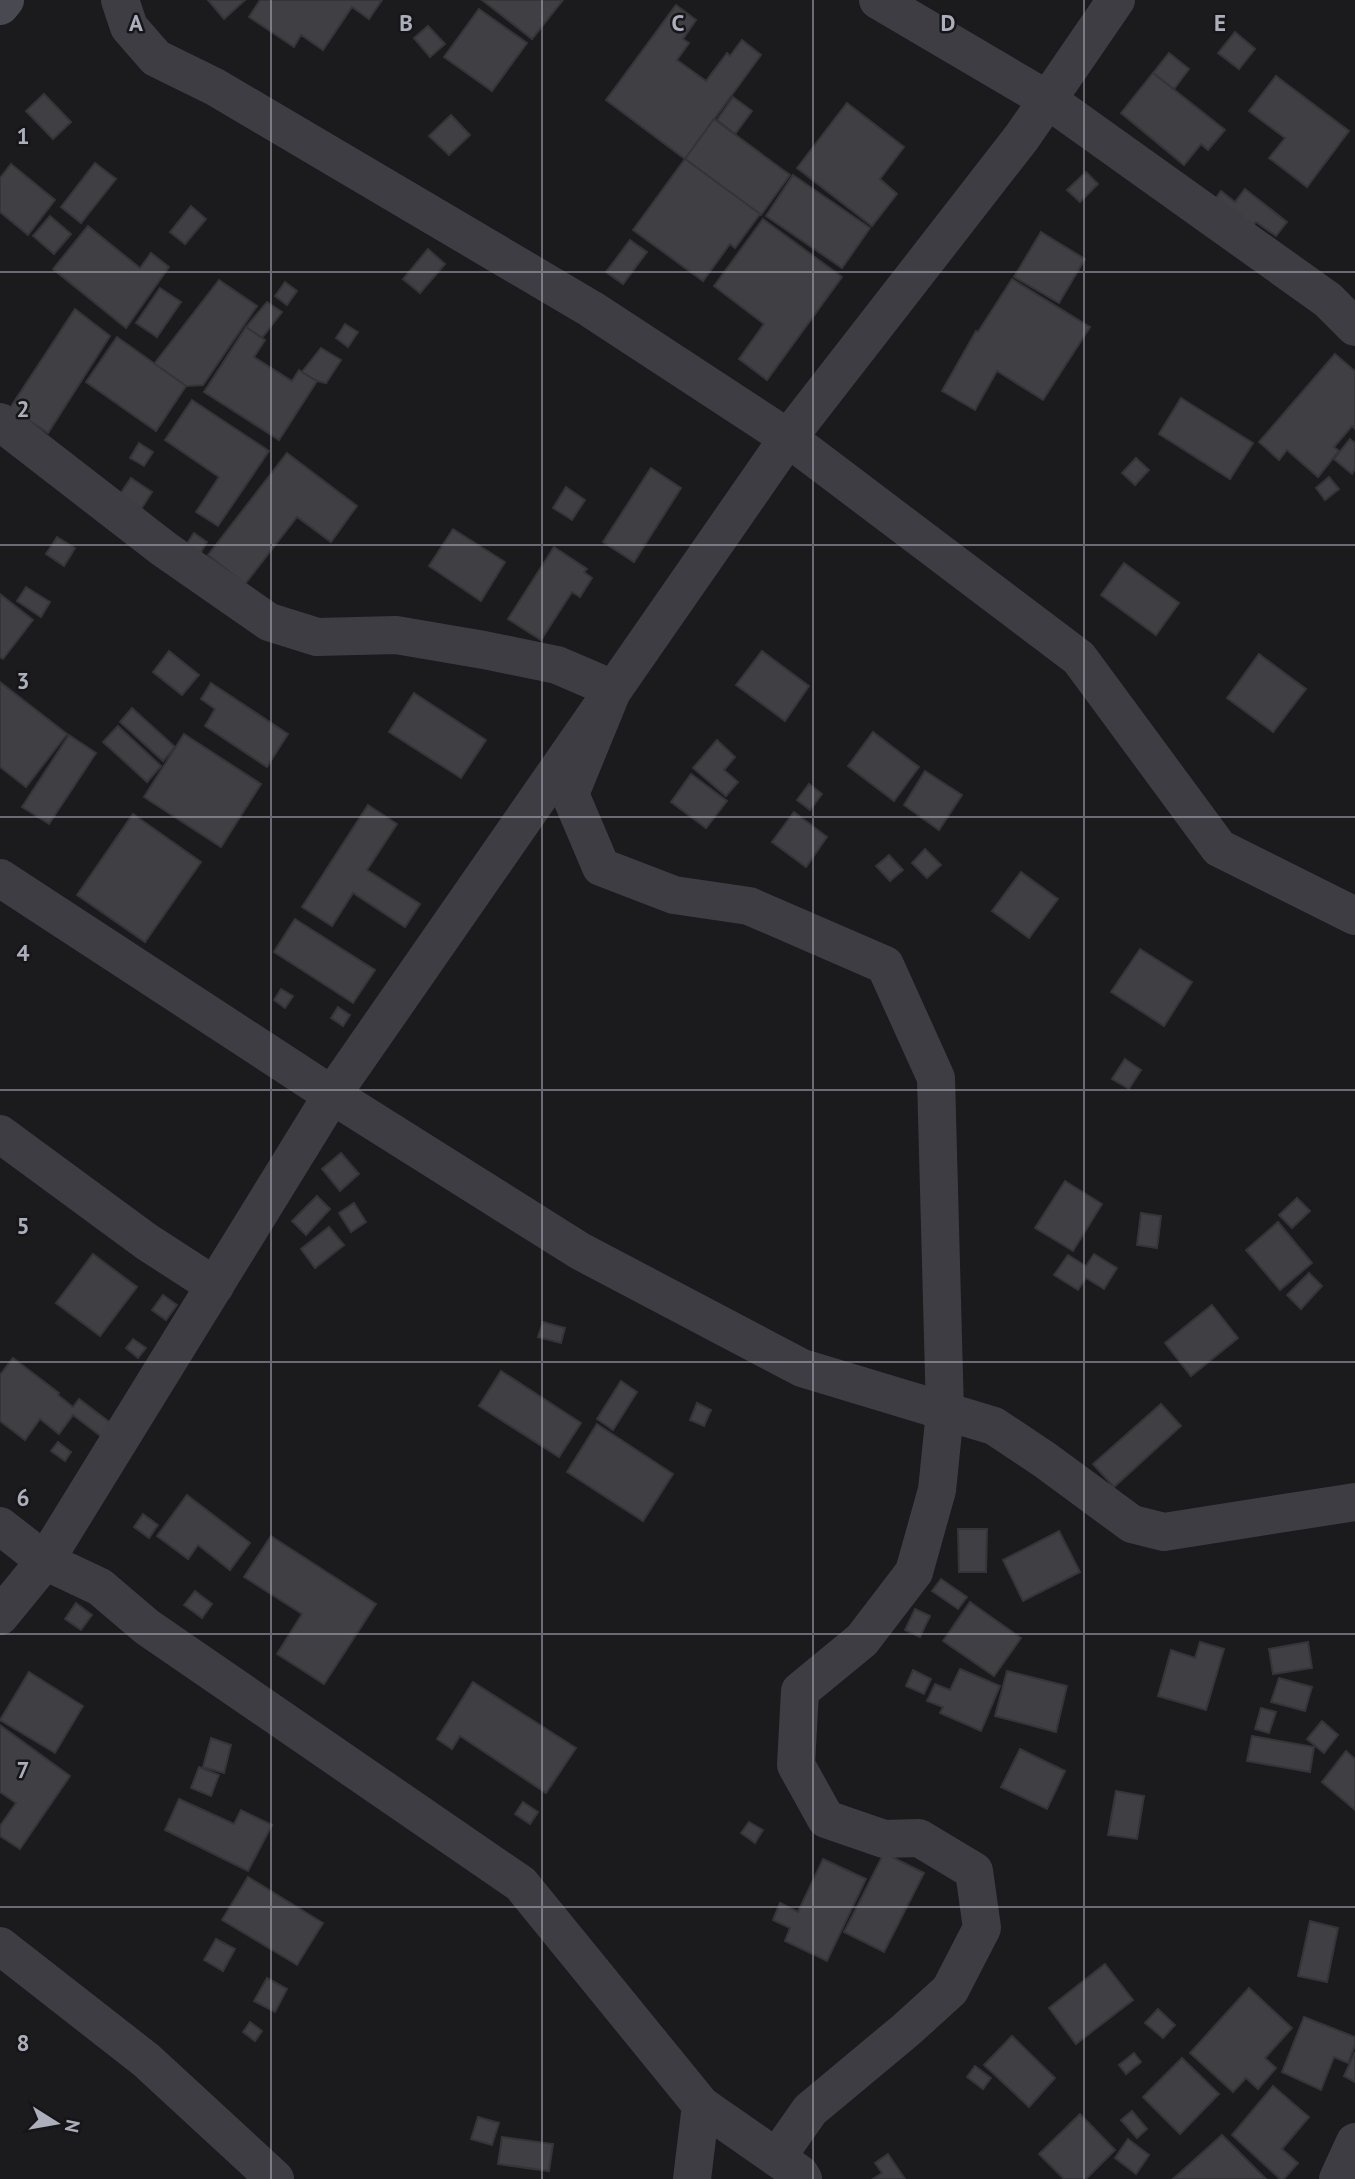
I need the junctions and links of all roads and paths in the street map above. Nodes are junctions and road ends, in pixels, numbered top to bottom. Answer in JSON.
{"nodes":[{"id":1,"x":5,"y":0,"type":"edge"},
{"id":2,"x":120,"y":0,"type":"edge"},
{"id":3,"x":878,"y":0,"type":"edge"},
{"id":4,"x":1116,"y":0,"type":"edge"},
{"id":5,"x":0,"y":6,"type":"edge"},
{"id":6,"x":1048,"y":100,"type":"junction"},
{"id":7,"x":1355,"y":327,"type":"edge"},
{"id":8,"x":0,"y":422,"type":"edge"},
{"id":9,"x":788,"y":438,"type":"junction"},
{"id":10,"x":613,"y":689,"type":"junction"},
{"id":11,"x":0,"y":878,"type":"edge"},
{"id":12,"x":1355,"y":916,"type":"edge"},
{"id":13,"x":332,"y":1095,"type":"junction"},
{"id":14,"x":0,"y":1134,"type":"edge"},
{"id":15,"x":215,"y":1286,"type":"junction"},
{"id":16,"x":946,"y":1412,"type":"junction"},
{"id":17,"x":1355,"y":1502,"type":"edge"},
{"id":18,"x":0,"y":1526,"type":"edge"},
{"id":19,"x":46,"y":1561,"type":"junction"},
{"id":20,"x":0,"y":1616,"type":"edge"},
{"id":21,"x":0,"y":1946,"type":"edge"},
{"id":22,"x":701,"y":2105,"type":"junction"},
{"id":23,"x":1355,"y":2142,"type":"edge"},
{"id":24,"x":790,"y":2168,"type":"edge"},
{"id":25,"x":275,"y":2179,"type":"edge"},
{"id":26,"x":692,"y":2179,"type":"edge"},
{"id":27,"x":1338,"y":2179,"type":"edge"}],
"edges":[{"from":1,"to":5,"type":"street"},
{"from":2,"to":9,"type":"street"},
{"from":3,"to":6,"type":"street"},
{"from":4,"to":6,"type":"street"},
{"from":6,"to":7,"type":"street"},
{"from":6,"to":9,"type":"street"},
{"from":8,"to":10,"type":"street"},
{"from":9,"to":10,"type":"street"},
{"from":9,"to":12,"type":"street"},
{"from":10,"to":13,"type":"street"},
{"from":10,"to":16,"type":"street"},
{"from":11,"to":13,"type":"street"},
{"from":13,"to":15,"type":"street"},
{"from":13,"to":16,"type":"street"},
{"from":14,"to":15,"type":"street"},
{"from":15,"to":19,"type":"street"},
{"from":16,"to":17,"type":"street"},
{"from":16,"to":24,"type":"street"},
{"from":18,"to":19,"type":"street"},
{"from":19,"to":20,"type":"street"},
{"from":19,"to":22,"type":"street"},
{"from":21,"to":25,"type":"street"},
{"from":22,"to":24,"type":"street"},
{"from":22,"to":26,"type":"street"},
{"from":23,"to":27,"type":"street"}]}
